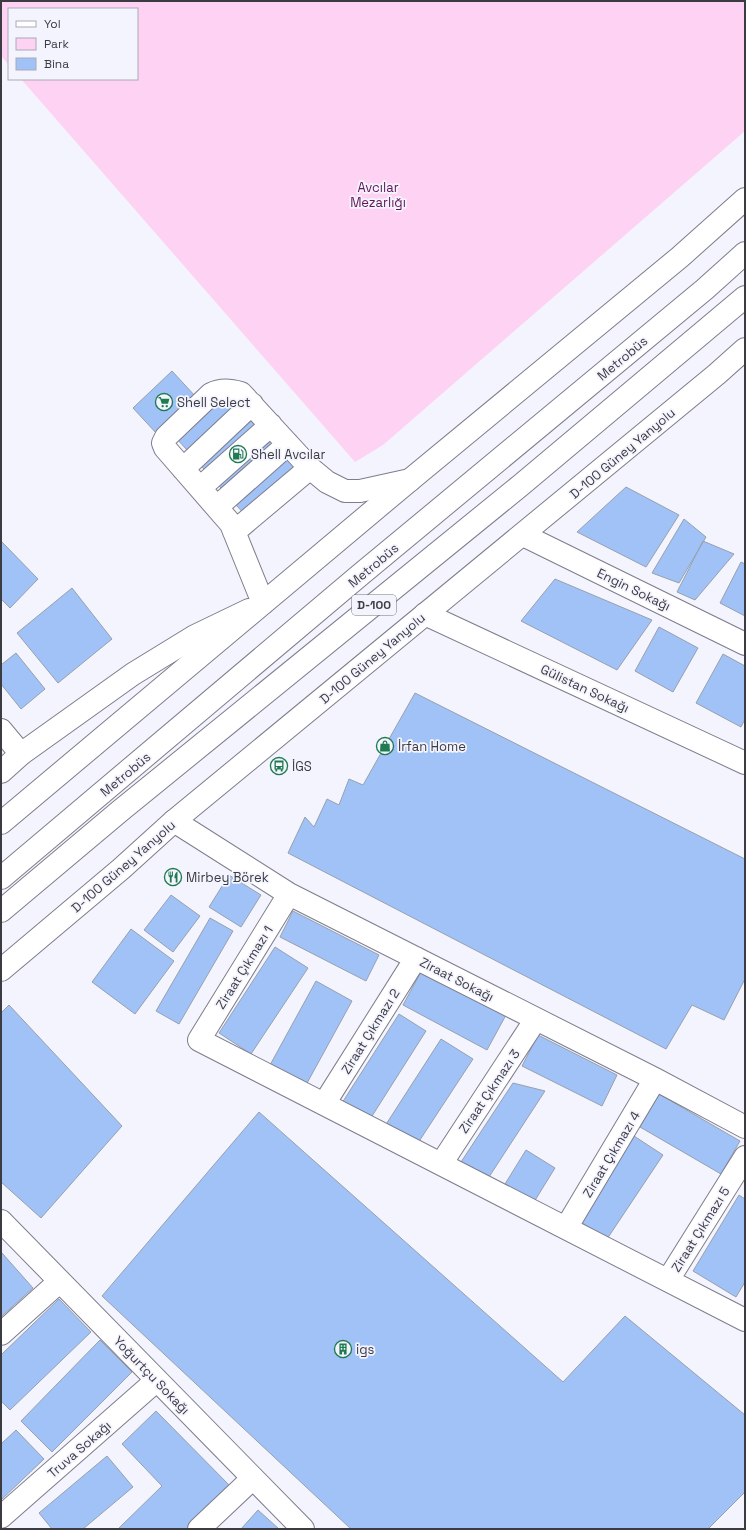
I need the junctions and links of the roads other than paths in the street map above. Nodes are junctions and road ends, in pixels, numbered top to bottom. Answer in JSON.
{"nodes":[{"id":1,"x":745,"y":200,"type":"edge"},
{"id":2,"x":745,"y":253,"type":"edge"},
{"id":3,"x":745,"y":297,"type":"edge"},
{"id":4,"x":745,"y":349,"type":"edge"},
{"id":5,"x":240,"y":391,"type":"junction"},
{"id":6,"x":271,"y":425,"type":"junction"},
{"id":7,"x":288,"y":444,"type":"junction"},
{"id":8,"x":310,"y":468,"type":"junction"},
{"id":9,"x":183,"y":469,"type":"junction"},
{"id":10,"x":410,"y":480,"type":"junction"},
{"id":11,"x":200,"y":488,"type":"junction"},
{"id":12,"x":217,"y":507,"type":"junction"},
{"id":13,"x":234,"y":532,"type":"junction"},
{"id":14,"x":523,"y":535,"type":"junction"},
{"id":15,"x":263,"y":603,"type":"junction"},
{"id":16,"x":425,"y":614,"type":"junction"},
{"id":17,"x":745,"y":644,"type":"edge"},
{"id":18,"x":1,"y":730,"type":"edge"},
{"id":19,"x":21,"y":754,"type":"junction"},
{"id":20,"x":745,"y":762,"type":"edge"},
{"id":21,"x":1,"y":772,"type":"edge"},
{"id":22,"x":174,"y":822,"type":"junction"},
{"id":23,"x":1,"y":823,"type":"edge"},
{"id":24,"x":1,"y":878,"type":"edge"},
{"id":25,"x":289,"y":894,"type":"junction"},
{"id":26,"x":1,"y":911,"type":"edge"},
{"id":27,"x":416,"y":958,"type":"junction"},
{"id":28,"x":1,"y":970,"type":"edge"},
{"id":29,"x":536,"y":1019,"type":"junction"},
{"id":30,"x":655,"y":1080,"type":"junction"},
{"id":31,"x":324,"y":1104,"type":"junction"},
{"id":32,"x":745,"y":1127,"type":"edge"},
{"id":33,"x":745,"y":1157,"type":"edge"},
{"id":34,"x":441,"y":1164,"type":"junction"},
{"id":35,"x":1,"y":1221,"type":"edge"},
{"id":36,"x":566,"y":1228,"type":"junction"},
{"id":37,"x":668,"y":1280,"type":"junction"},
{"id":38,"x":60,"y":1281,"type":"junction"},
{"id":39,"x":745,"y":1320,"type":"edge"},
{"id":40,"x":1,"y":1334,"type":"edge"},
{"id":41,"x":157,"y":1380,"type":"junction"},
{"id":42,"x":254,"y":1478,"type":"junction"},
{"id":43,"x":1,"y":1517,"type":"edge"},
{"id":44,"x":198,"y":1529,"type":"edge"},
{"id":45,"x":303,"y":1529,"type":"edge"}],
"edges":[{"from":1,"to":10,"type":"main road"},
{"from":2,"to":24,"type":"main road","name":"Metrobüs"},
{"from":3,"to":26,"type":"main road","number":"D-100"},
{"from":4,"to":14,"type":"main road","name":"D-100 Güney Yanyolu"},
{"from":5,"to":6,"type":"main road"},
{"from":5,"to":9,"type":"main road"},
{"from":5,"to":9,"type":"main road"},
{"from":6,"to":7,"type":"main road"},
{"from":6,"to":11,"type":"main road"},
{"from":7,"to":8,"type":"main road"},
{"from":7,"to":12,"type":"main road"},
{"from":8,"to":10,"type":"main road"},
{"from":8,"to":13,"type":"main road"},
{"from":9,"to":11,"type":"main road"},
{"from":10,"to":15,"type":"main road"},
{"from":11,"to":12,"type":"main road"},
{"from":12,"to":13,"type":"main road"},
{"from":13,"to":15,"type":"main road"},
{"from":14,"to":16,"type":"main road","name":"D-100 Güney Yanyolu"},
{"from":14,"to":17,"type":"main road","name":"Engin Sokağı"},
{"from":15,"to":19,"type":"main road"},
{"from":15,"to":23,"type":"main road"},
{"from":16,"to":20,"type":"main road","name":"Gülistan Sokağı"},
{"from":16,"to":22,"type":"main road","name":"D-100 Güney Yanyolu"},
{"from":18,"to":19,"type":"main road"},
{"from":19,"to":21,"type":"main road"},
{"from":22,"to":25,"type":"main road","name":"Ziraat Sokağı"},
{"from":22,"to":28,"type":"main road","name":"D-100 Güney Yanyolu"},
{"from":25,"to":27,"type":"main road","name":"Ziraat Sokağı"},
{"from":25,"to":31,"type":"main road","name":"Ziraat Çıkmazı 1"},
{"from":27,"to":29,"type":"main road","name":"Ziraat Sokağı"},
{"from":27,"to":31,"type":"main road","name":"Ziraat Çıkmazı 2"},
{"from":29,"to":30,"type":"main road","name":"Ziraat Sokağı"},
{"from":29,"to":34,"type":"main road","name":"Ziraat Çıkmazı 3"},
{"from":30,"to":32,"type":"main road","name":"Ziraat Sokağı"},
{"from":30,"to":36,"type":"main road","name":"Ziraat Çıkmazı 4"},
{"from":31,"to":34,"type":"main road"},
{"from":33,"to":37,"type":"main road","name":"Ziraat Çıkmazı 5"},
{"from":34,"to":36,"type":"main road"},
{"from":35,"to":38,"type":"main road","name":"Yoğurtçu Sokağı"},
{"from":36,"to":37,"type":"main road"},
{"from":37,"to":39,"type":"main road"},
{"from":38,"to":40,"type":"main road"},
{"from":38,"to":41,"type":"main road","name":"Yoğurtçu Sokağı"},
{"from":41,"to":42,"type":"main road","name":"Yoğurtçu Sokağı"},
{"from":41,"to":43,"type":"main road","name":"Truva Sokağı"},
{"from":42,"to":44,"type":"main road"},
{"from":42,"to":45,"type":"main road","name":"Yoğurtçu Sokağı"}]}
